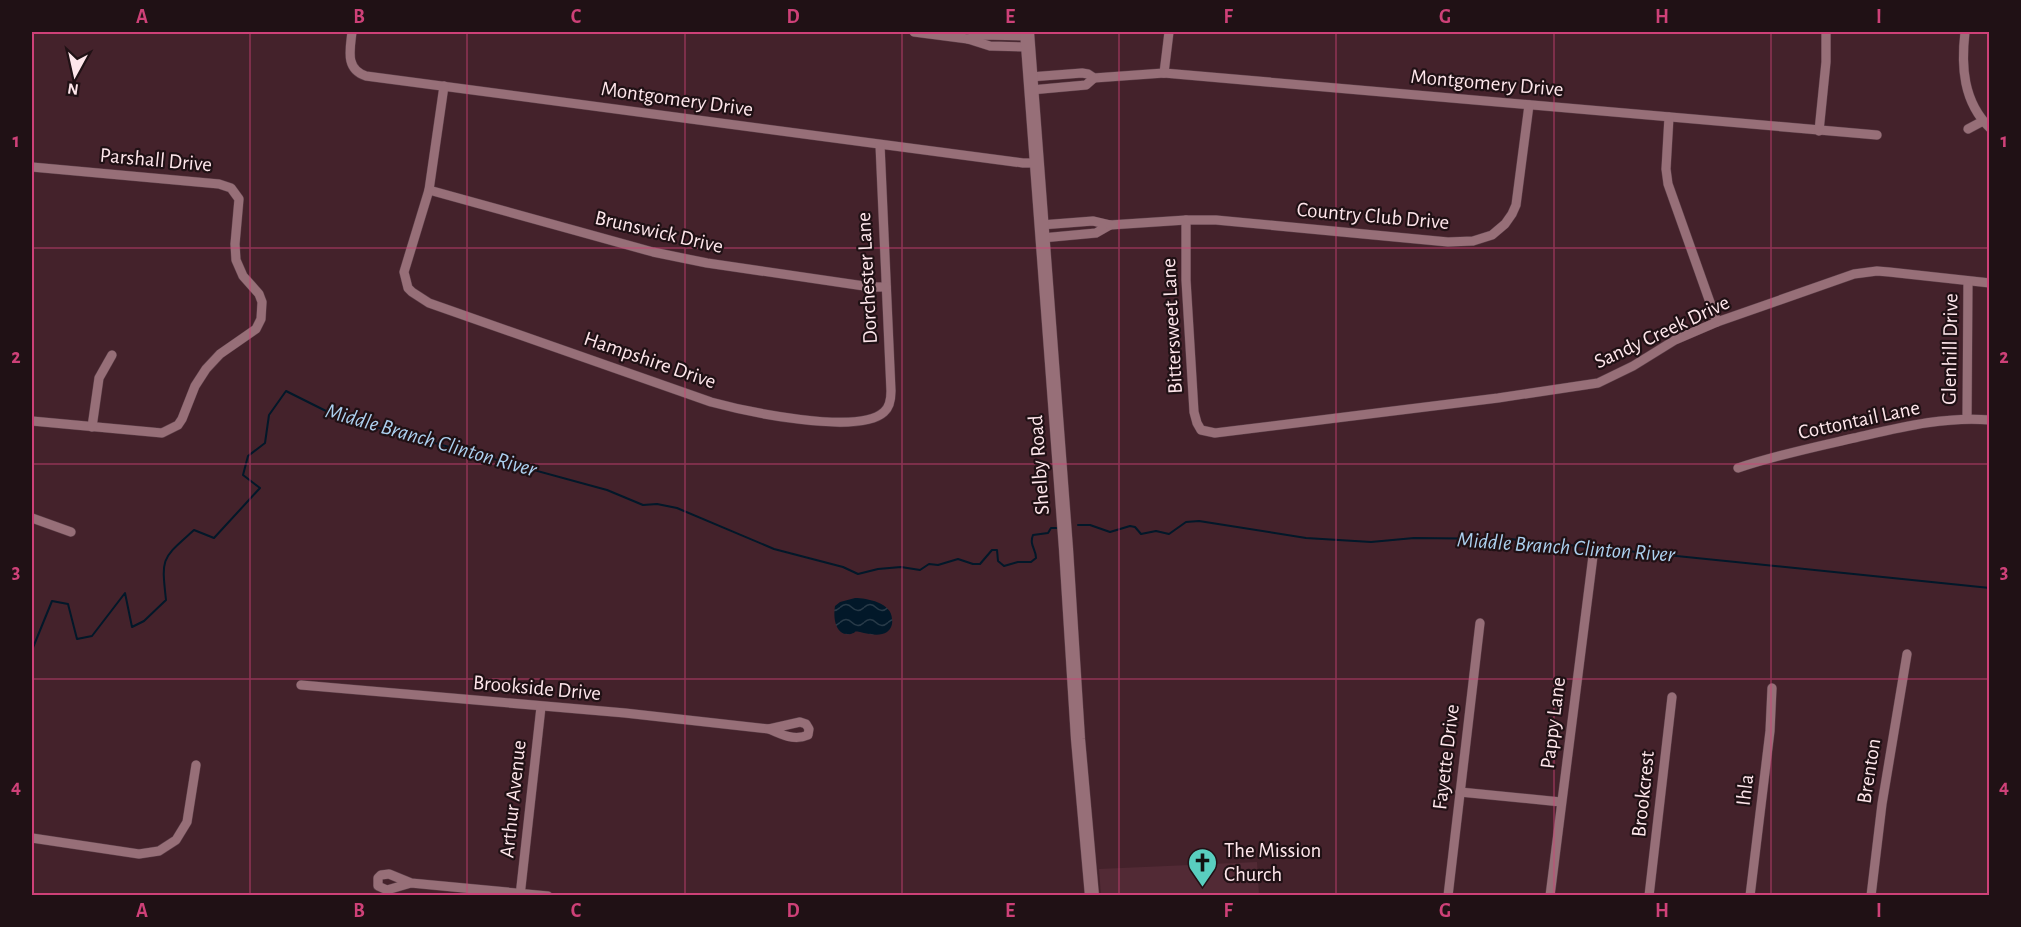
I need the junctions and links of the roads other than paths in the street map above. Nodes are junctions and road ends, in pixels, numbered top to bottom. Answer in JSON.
{"nodes":[{"id":1,"x":352,"y":32,"type":"edge"},
{"id":2,"x":914,"y":32,"type":"edge"},
{"id":3,"x":1169,"y":32,"type":"edge"},
{"id":4,"x":1826,"y":32,"type":"edge"},
{"id":5,"x":1965,"y":32,"type":"edge"},
{"id":6,"x":1027,"y":38,"type":"edge"},
{"id":7,"x":1164,"y":73,"type":"junction"},
{"id":8,"x":1031,"y":83,"type":"junction"},
{"id":9,"x":444,"y":86,"type":"junction"},
{"id":10,"x":1528,"y":105,"type":"junction"},
{"id":11,"x":1670,"y":117,"type":"junction"},
{"id":12,"x":1986,"y":124,"type":"edge"},
{"id":13,"x":1968,"y":129,"type":"dead end"},
{"id":14,"x":1819,"y":131,"type":"junction"},
{"id":15,"x":1877,"y":135,"type":"dead end"},
{"id":16,"x":880,"y":145,"type":"junction"},
{"id":17,"x":1036,"y":163,"type":"junction"},
{"id":18,"x":32,"y":167,"type":"edge"},
{"id":19,"x":429,"y":190,"type":"junction"},
{"id":20,"x":1186,"y":220,"type":"junction"},
{"id":21,"x":1041,"y":231,"type":"junction"},
{"id":22,"x":1968,"y":281,"type":"junction"},
{"id":23,"x":1989,"y":283,"type":"edge"},
{"id":24,"x":886,"y":287,"type":"junction"},
{"id":25,"x":1717,"y":322,"type":"junction"},
{"id":26,"x":112,"y":355,"type":"dead end"},
{"id":27,"x":887,"y":408,"type":"joint"},
{"id":28,"x":1967,"y":418,"type":"junction"},
{"id":29,"x":1989,"y":420,"type":"edge"},
{"id":30,"x":32,"y":422,"type":"edge"},
{"id":31,"x":92,"y":427,"type":"junction"},
{"id":32,"x":1201,"y":430,"type":"joint"},
{"id":33,"x":1738,"y":468,"type":"dead end"},
{"id":34,"x":32,"y":518,"type":"edge"},
{"id":35,"x":70,"y":532,"type":"dead end"},
{"id":36,"x":1593,"y":556,"type":"dead end"},
{"id":37,"x":1480,"y":623,"type":"dead end"},
{"id":38,"x":1907,"y":654,"type":"dead end"},
{"id":39,"x":301,"y":685,"type":"dead end"},
{"id":40,"x":1772,"y":688,"type":"dead end"},
{"id":41,"x":1672,"y":697,"type":"dead end"},
{"id":42,"x":541,"y":707,"type":"junction"},
{"id":43,"x":770,"y":729,"type":"dead end"},
{"id":44,"x":196,"y":765,"type":"dead end"},
{"id":45,"x":1460,"y":792,"type":"junction"},
{"id":46,"x":1561,"y":802,"type":"junction"},
{"id":47,"x":32,"y":838,"type":"edge"},
{"id":48,"x":411,"y":883,"type":"dead end"},
{"id":49,"x":520,"y":894,"type":"edge"},
{"id":50,"x":548,"y":896,"type":"edge"},
{"id":51,"x":1092,"y":896,"type":"edge"},
{"id":52,"x":1448,"y":896,"type":"edge"},
{"id":53,"x":1550,"y":896,"type":"edge"},
{"id":54,"x":1649,"y":896,"type":"edge"},
{"id":55,"x":1750,"y":896,"type":"edge"},
{"id":56,"x":1871,"y":896,"type":"edge"}],
"edges":[{"from":1,"to":9,"type":"street","name":"Montgomery Drive"},
{"from":2,"to":6,"type":"street"},
{"from":3,"to":7,"type":"street"},
{"from":4,"to":14,"type":"street"},
{"from":5,"to":12,"type":"street"},
{"from":6,"to":8,"type":"street","name":"Shelby Road"},
{"from":7,"to":8,"type":"street","name":"Montgomery Drive"},
{"from":7,"to":10,"type":"street","name":"Montgomery Drive"},
{"from":8,"to":17,"type":"street","name":"Shelby Road"},
{"from":9,"to":16,"type":"street","name":"Montgomery Drive"},
{"from":9,"to":19,"type":"street"},
{"from":10,"to":11,"type":"street","name":"Montgomery Drive"},
{"from":10,"to":20,"type":"street","name":"Country Club Drive"},
{"from":11,"to":14,"type":"street","name":"Montgomery Drive"},
{"from":11,"to":25,"type":"street"},
{"from":12,"to":13,"type":"street"},
{"from":14,"to":15,"type":"street","name":"Montgomery Drive"},
{"from":16,"to":17,"type":"street","name":"Montgomery Drive"},
{"from":16,"to":24,"type":"street","name":"Dorchester Lane"},
{"from":17,"to":21,"type":"street","name":"Shelby Road"},
{"from":18,"to":31,"type":"street","name":"Parshall Drive"},
{"from":19,"to":24,"type":"street","name":"Brunswick Drive"},
{"from":19,"to":27,"type":"street","name":"Hampshire Drive"},
{"from":20,"to":21,"type":"street","name":"Country Club Drive"},
{"from":20,"to":32,"type":"street","name":"Bittersweet Lane"},
{"from":21,"to":51,"type":"street","name":"Shelby Road"},
{"from":22,"to":23,"type":"street","name":"Sandy Creek Drive"},
{"from":22,"to":25,"type":"street","name":"Sandy Creek Drive"},
{"from":22,"to":28,"type":"street","name":"Glenhill Drive"},
{"from":24,"to":27,"type":"street","name":"Dorchester Lane"},
{"from":25,"to":32,"type":"street","name":"Sandy Creek Drive"},
{"from":26,"to":31,"type":"street"},
{"from":28,"to":29,"type":"street","name":"Cottontail Lane"},
{"from":28,"to":33,"type":"street","name":"Cottontail Lane"},
{"from":30,"to":31,"type":"street"},
{"from":34,"to":35,"type":"street"},
{"from":36,"to":46,"type":"street","name":"Pappy Lane"},
{"from":37,"to":45,"type":"street","name":"Fayette Drive"},
{"from":38,"to":56,"type":"street","name":"Brenton"},
{"from":39,"to":42,"type":"street","name":"Brookside Drive"},
{"from":40,"to":55,"type":"street","name":"Ihla"},
{"from":41,"to":54,"type":"street","name":"Brookcrest"},
{"from":42,"to":43,"type":"street","name":"Brookside Drive"},
{"from":42,"to":49,"type":"street","name":"Arthur Avenue"},
{"from":44,"to":47,"type":"street"},
{"from":45,"to":46,"type":"street"},
{"from":45,"to":52,"type":"street","name":"Fayette Drive"},
{"from":46,"to":53,"type":"street","name":"Pappy Lane"},
{"from":48,"to":49,"type":"street"},
{"from":49,"to":50,"type":"street"}]}
